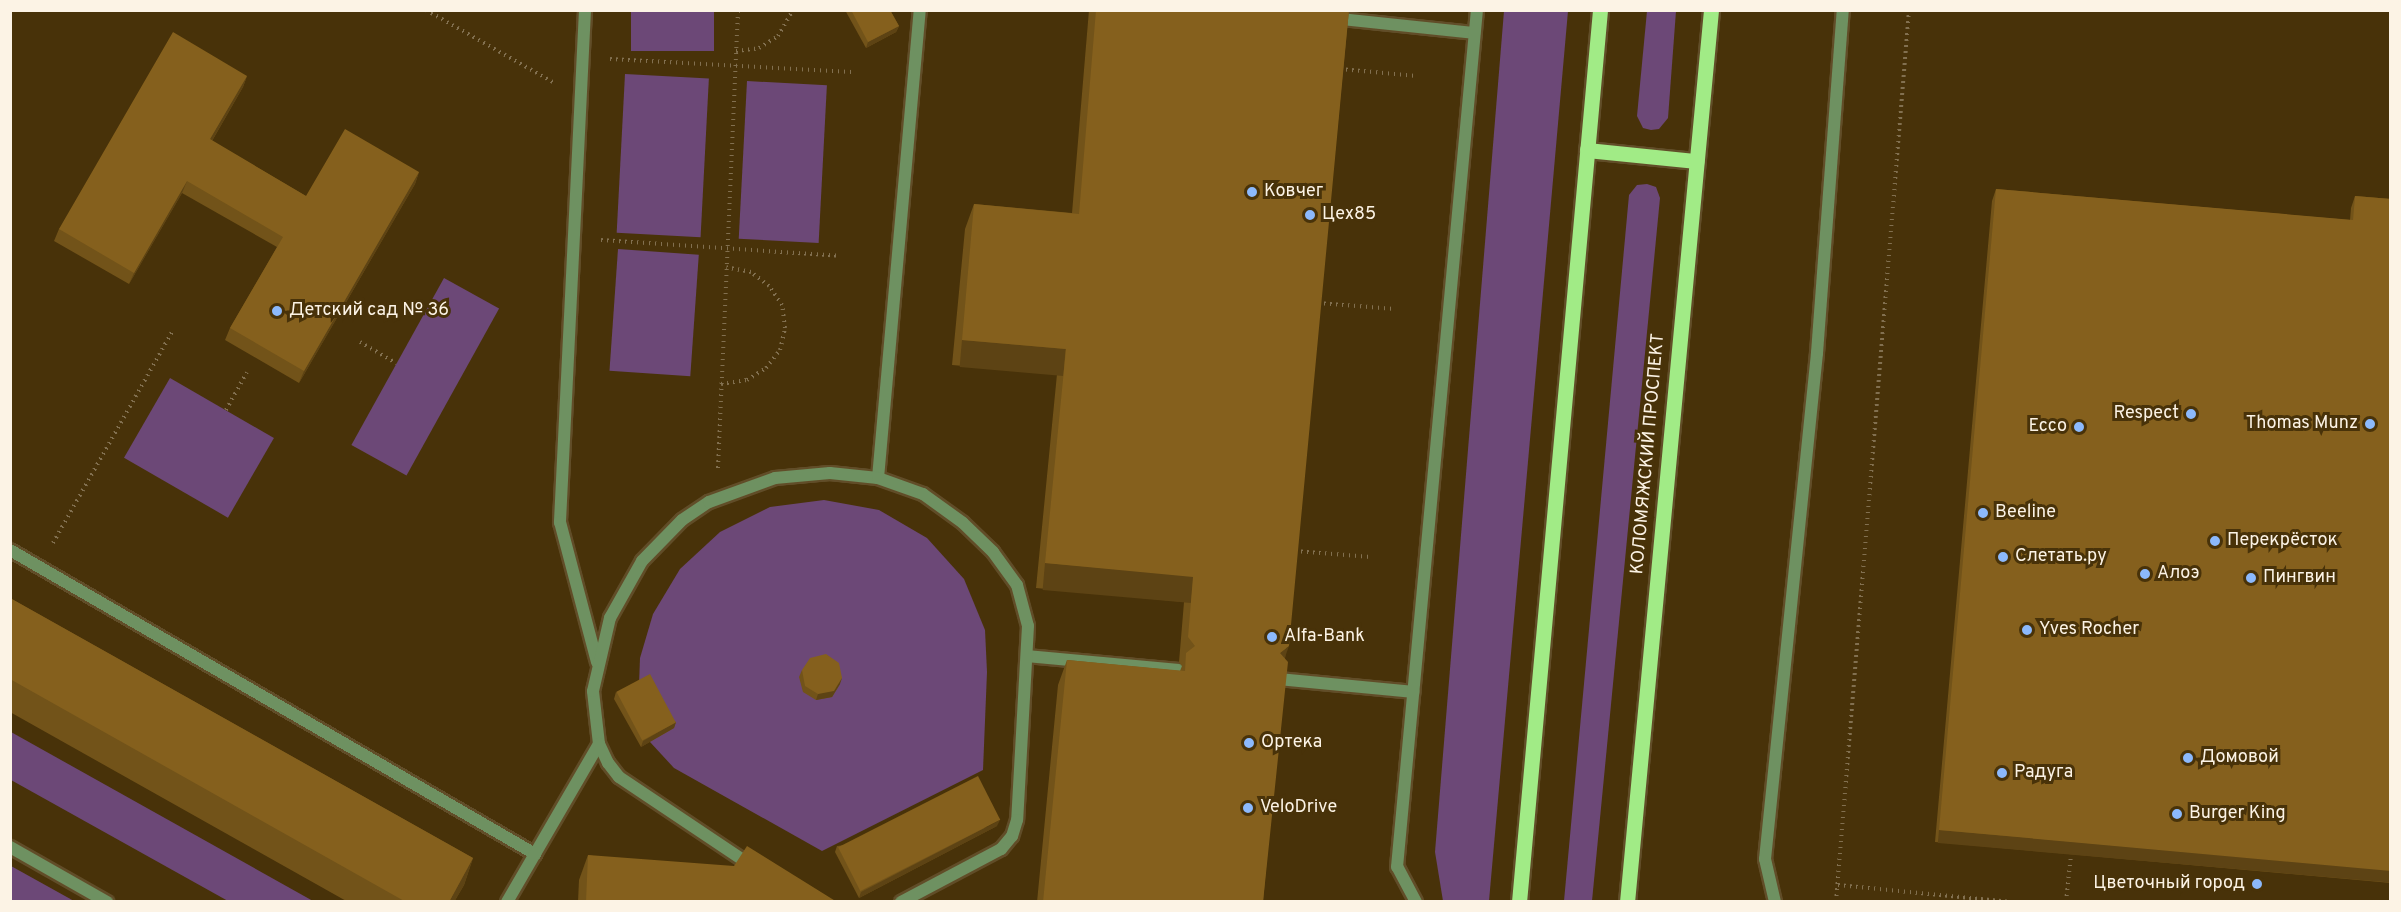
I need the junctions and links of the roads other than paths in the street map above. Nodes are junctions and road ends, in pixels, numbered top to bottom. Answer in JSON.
{"nodes":[{"id":1,"x":585,"y":10,"type":"edge"},
{"id":2,"x":920,"y":10,"type":"edge"},
{"id":3,"x":1477,"y":10,"type":"edge"},
{"id":4,"x":1600,"y":10,"type":"edge"},
{"id":5,"x":1711,"y":10,"type":"edge"},
{"id":6,"x":1843,"y":10,"type":"edge"},
{"id":7,"x":1341,"y":19,"type":"edge"},
{"id":8,"x":1474,"y":33,"type":"junction"},
{"id":9,"x":1587,"y":150,"type":"junction"},
{"id":10,"x":1696,"y":161,"type":"junction"},
{"id":11,"x":878,"y":478,"type":"junction"},
{"id":12,"x":10,"y":550,"type":"edge"},
{"id":13,"x":1027,"y":656,"type":"junction"},
{"id":14,"x":598,"y":663,"type":"junction"},
{"id":15,"x":1178,"y":670,"type":"edge"},
{"id":16,"x":1279,"y":679,"type":"edge"},
{"id":17,"x":1413,"y":692,"type":"junction"},
{"id":18,"x":599,"y":744,"type":"junction"},
{"id":19,"x":10,"y":847,"type":"edge"},
{"id":20,"x":535,"y":854,"type":"junction"},
{"id":21,"x":767,"y":875,"type":"edge"},
{"id":22,"x":1628,"y":882,"type":"junction"},
{"id":23,"x":107,"y":902,"type":"edge"},
{"id":24,"x":507,"y":902,"type":"edge"},
{"id":25,"x":901,"y":902,"type":"edge"},
{"id":26,"x":1416,"y":902,"type":"edge"},
{"id":27,"x":1519,"y":902,"type":"edge"},
{"id":28,"x":1627,"y":902,"type":"edge"},
{"id":29,"x":1633,"y":902,"type":"edge"},
{"id":30,"x":1774,"y":902,"type":"edge"}],
"edges":[{"from":1,"to":14,"type":"street"},
{"from":2,"to":11,"type":"street"},
{"from":3,"to":8,"type":"street"},
{"from":4,"to":9,"type":"main road"},
{"from":5,"to":10,"type":"main road","name":"КОЛОМЯЖСКИЙ ПРОСПЕКТ"},
{"from":6,"to":30,"type":"street"},
{"from":7,"to":8,"type":"street"},
{"from":8,"to":17,"type":"street"},
{"from":9,"to":10,"type":"main road"},
{"from":9,"to":27,"type":"main road"},
{"from":10,"to":22,"type":"main road","name":"КОЛОМЯЖСКИЙ ПРОСПЕКТ"},
{"from":11,"to":13,"type":"street"},
{"from":11,"to":14,"type":"street"},
{"from":12,"to":20,"type":"street"},
{"from":13,"to":15,"type":"street"},
{"from":13,"to":25,"type":"street"},
{"from":14,"to":18,"type":"street"},
{"from":16,"to":17,"type":"street"},
{"from":17,"to":26,"type":"street"},
{"from":18,"to":20,"type":"street"},
{"from":18,"to":21,"type":"street"},
{"from":19,"to":23,"type":"street"},
{"from":20,"to":24,"type":"street"},
{"from":22,"to":28,"type":"main road","name":"КОЛОМЯЖСКИЙ ПРОСПЕКТ"},
{"from":22,"to":29,"type":"street"}]}
